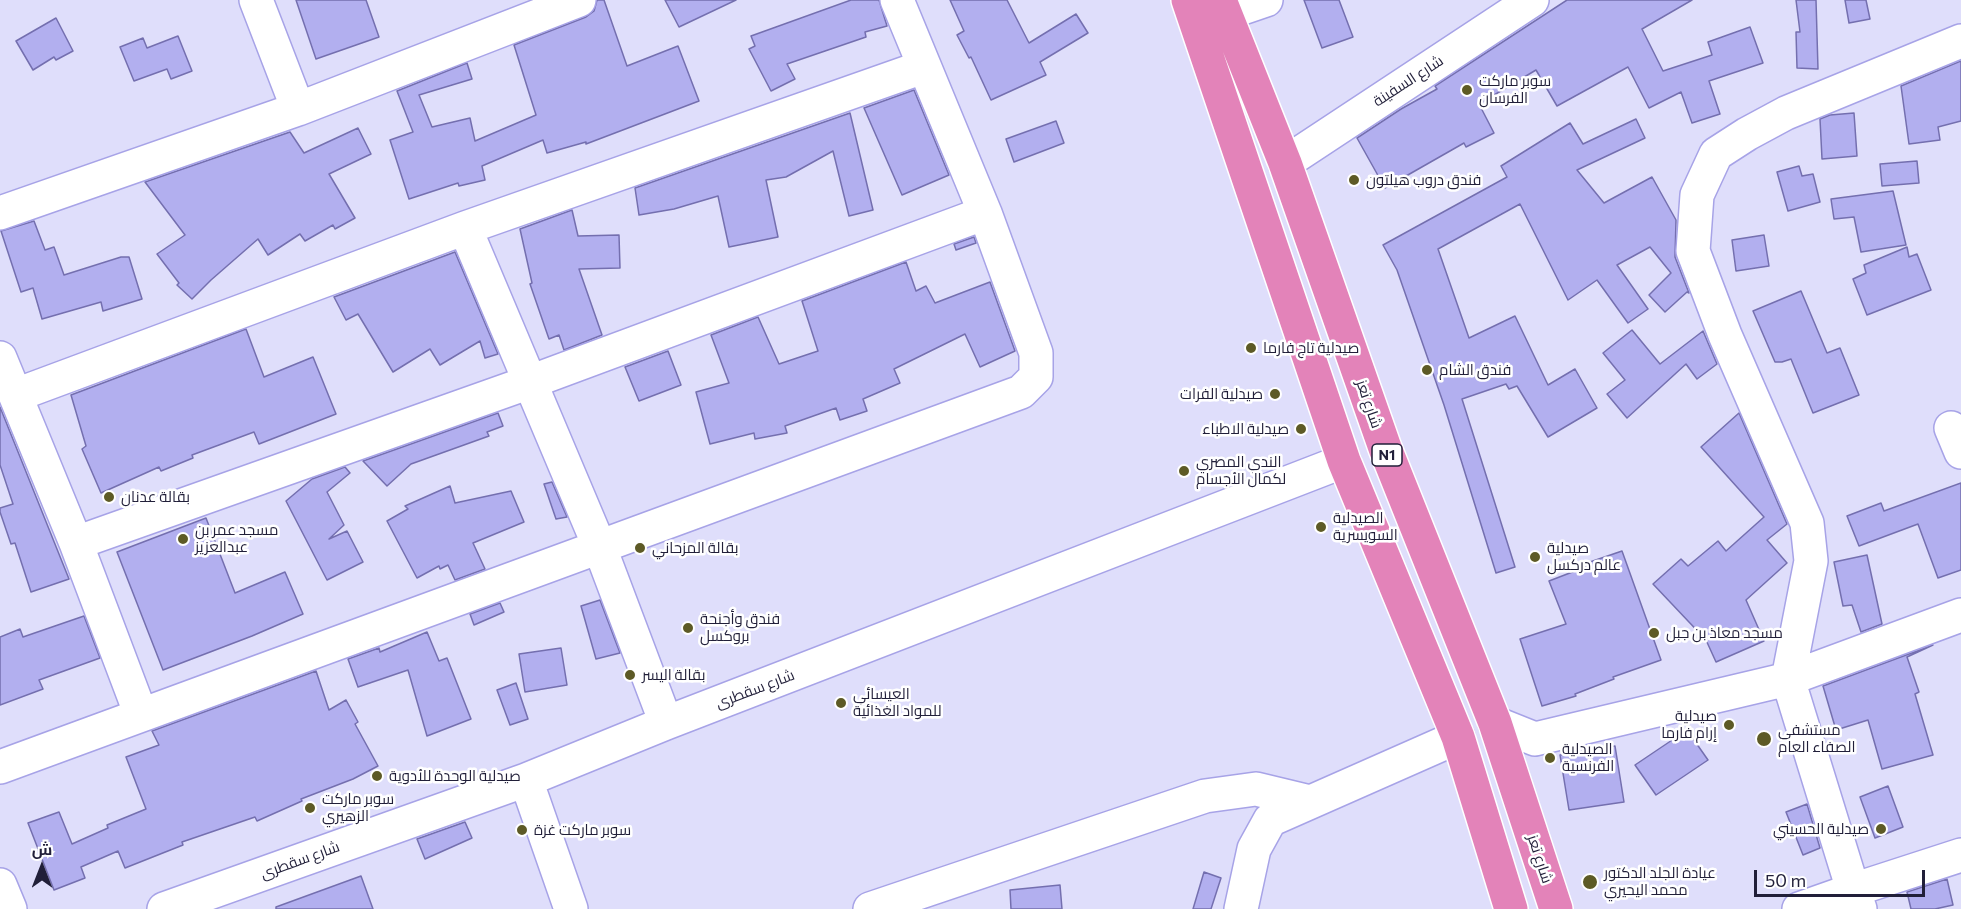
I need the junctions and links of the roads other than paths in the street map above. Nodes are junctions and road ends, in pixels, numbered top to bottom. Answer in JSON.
{"nodes":[{"id":1,"x":256,"y":0,"type":"edge"},
{"id":2,"x":579,"y":0,"type":"edge"},
{"id":3,"x":897,"y":0,"type":"edge"},
{"id":4,"x":1188,"y":0,"type":"edge"},
{"id":5,"x":1266,"y":0,"type":"edge"},
{"id":6,"x":1532,"y":0,"type":"edge"},
{"id":7,"x":1222,"y":7,"type":"edge"},
{"id":8,"x":1961,"y":41,"type":"edge"},
{"id":9,"x":923,"y":67,"type":"junction"},
{"id":10,"x":298,"y":109,"type":"junction"},
{"id":11,"x":1285,"y":163,"type":"junction"},
{"id":12,"x":0,"y":213,"type":"edge"},
{"id":13,"x":985,"y":213,"type":"junction"},
{"id":14,"x":465,"y":228,"type":"junction"},
{"id":15,"x":0,"y":358,"type":"edge"},
{"id":16,"x":530,"y":382,"type":"junction"},
{"id":17,"x":16,"y":395,"type":"junction"},
{"id":18,"x":1385,"y":448,"type":"junction"},
{"id":19,"x":1344,"y":461,"type":"junction"},
{"id":20,"x":76,"y":543,"type":"junction"},
{"id":21,"x":600,"y":548,"type":"junction"},
{"id":22,"x":1961,"y":615,"type":"edge"},
{"id":23,"x":1788,"y":679,"type":"junction"},
{"id":24,"x":141,"y":715,"type":"junction"},
{"id":25,"x":666,"y":723,"type":"junction"},
{"id":26,"x":1495,"y":723,"type":"junction"},
{"id":27,"x":1458,"y":737,"type":"junction"},
{"id":28,"x":1535,"y":739,"type":"junction"},
{"id":29,"x":0,"y":767,"type":"edge"},
{"id":30,"x":1512,"y":769,"type":"junction"},
{"id":31,"x":526,"y":780,"type":"junction"},
{"id":32,"x":1310,"y":802,"type":"junction"},
{"id":33,"x":1961,"y":855,"type":"edge"},
{"id":34,"x":0,"y":885,"type":"edge"},
{"id":35,"x":1857,"y":899,"type":"edge"},
{"id":36,"x":10,"y":909,"type":"edge"},
{"id":37,"x":164,"y":909,"type":"edge"},
{"id":38,"x":571,"y":909,"type":"edge"},
{"id":39,"x":870,"y":909,"type":"edge"},
{"id":40,"x":1241,"y":909,"type":"edge"},
{"id":41,"x":1511,"y":909,"type":"edge"},
{"id":42,"x":1556,"y":909,"type":"edge"},
{"id":43,"x":1799,"y":909,"type":"edge"}],
"edges":[{"from":1,"to":10,"type":"street"},
{"from":2,"to":10,"type":"street"},
{"from":3,"to":9,"type":"street"},
{"from":4,"to":19,"type":"highway"},
{"from":5,"to":7,"type":"street"},
{"from":6,"to":11,"type":"street","name":"شارع السفينة"},
{"from":7,"to":11,"type":"highway","name":"شارع تعز","number":"N1"},
{"from":8,"to":23,"type":"street"},
{"from":9,"to":13,"type":"street"},
{"from":9,"to":14,"type":"street"},
{"from":10,"to":12,"type":"street"},
{"from":11,"to":18,"type":"highway","name":"شارع تعز","number":"N1"},
{"from":13,"to":16,"type":"street"},
{"from":13,"to":21,"type":"street"},
{"from":14,"to":16,"type":"street"},
{"from":14,"to":17,"type":"street"},
{"from":15,"to":17,"type":"street"},
{"from":16,"to":20,"type":"street"},
{"from":16,"to":21,"type":"street"},
{"from":17,"to":20,"type":"street"},
{"from":18,"to":19,"type":"highway"},
{"from":18,"to":26,"type":"highway","name":"شارع تعز","number":"N1"},
{"from":19,"to":25,"type":"street","name":"شارع سقطرى"},
{"from":19,"to":27,"type":"highway"},
{"from":20,"to":24,"type":"street"},
{"from":21,"to":24,"type":"street"},
{"from":21,"to":25,"type":"street"},
{"from":22,"to":23,"type":"street"},
{"from":23,"to":28,"type":"street"},
{"from":23,"to":35,"type":"street"},
{"from":24,"to":29,"type":"street"},
{"from":25,"to":31,"type":"street","name":"شارع سقطرى"},
{"from":26,"to":28,"type":"street"},
{"from":26,"to":30,"type":"highway","name":"شارع تعز","number":"N1"},
{"from":27,"to":32,"type":"street"},
{"from":27,"to":41,"type":"highway"},
{"from":28,"to":30,"type":"street"},
{"from":30,"to":42,"type":"highway","name":"شارع تعز","number":"N1"},
{"from":31,"to":37,"type":"street","name":"شارع سقطرى"},
{"from":31,"to":38,"type":"street"},
{"from":32,"to":39,"type":"street"},
{"from":32,"to":40,"type":"street"},
{"from":33,"to":35,"type":"street"},
{"from":34,"to":36,"type":"street"},
{"from":35,"to":43,"type":"street"}]}
